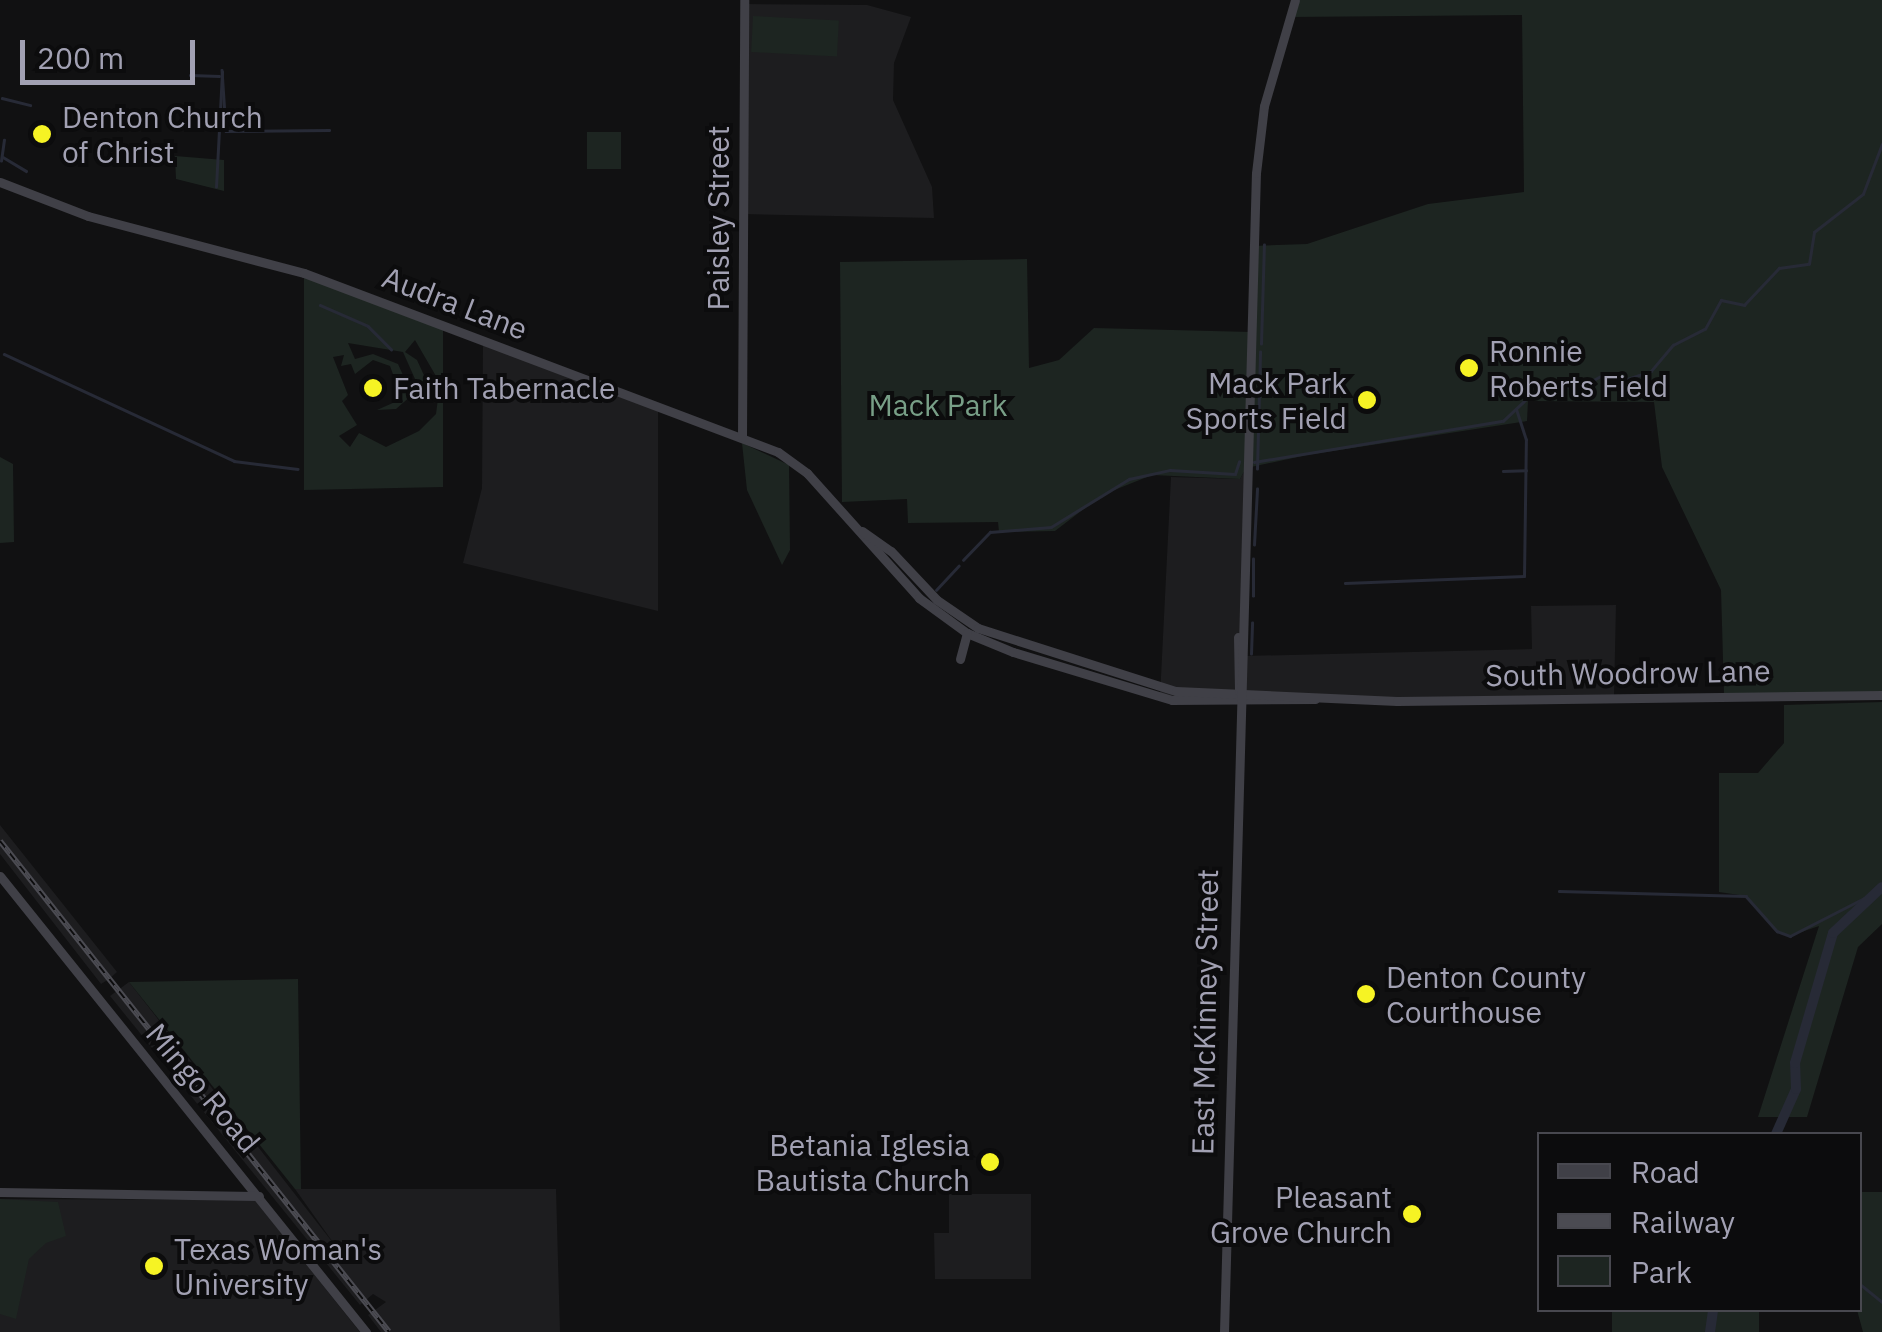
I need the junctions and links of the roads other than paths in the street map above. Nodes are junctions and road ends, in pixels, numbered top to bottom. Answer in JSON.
{"nodes":[{"id":1,"x":744,"y":0,"type":"edge"},
{"id":2,"x":1295,"y":0,"type":"edge"},
{"id":3,"x":0,"y":182,"type":"edge"},
{"id":4,"x":742,"y":437,"type":"junction"},
{"id":5,"x":904,"y":574,"type":"junction"},
{"id":6,"x":967,"y":633,"type":"junction"},
{"id":7,"x":960,"y":659,"type":"dead end"},
{"id":8,"x":1124,"y":682,"type":"junction"},
{"id":9,"x":1882,"y":694,"type":"edge"},
{"id":10,"x":1238,"y":698,"type":"junction"},
{"id":11,"x":1315,"y":698,"type":"joint"},
{"id":12,"x":0,"y":876,"type":"edge"},
{"id":13,"x":0,"y":1192,"type":"edge"},
{"id":14,"x":259,"y":1196,"type":"junction"},
{"id":15,"x":366,"y":1332,"type":"edge"},
{"id":16,"x":1224,"y":1332,"type":"edge"}],
"edges":[{"from":1,"to":4,"type":"street","name":"Paisley Street"},
{"from":2,"to":10,"type":"street","name":"East McKinney Street"},
{"from":3,"to":4,"type":"street","name":"Audra Lane"},
{"from":4,"to":5,"type":"street","name":"Audra Lane"},
{"from":5,"to":6,"type":"street","name":"Audra Lane"},
{"from":5,"to":8,"type":"street","name":"Audra Lane"},
{"from":6,"to":7,"type":"street"},
{"from":6,"to":8,"type":"street","name":"Audra Lane"},
{"from":8,"to":10,"type":"street","name":"Audra Lane"},
{"from":9,"to":11,"type":"street","name":"South Woodrow Lane"},
{"from":10,"to":11,"type":"street","name":"Audra Lane"},
{"from":10,"to":16,"type":"street","name":"East McKinney Street"},
{"from":12,"to":14,"type":"street","name":"Mingo Road"},
{"from":13,"to":14,"type":"street"},
{"from":14,"to":15,"type":"street","name":"Mingo Road"}]}
